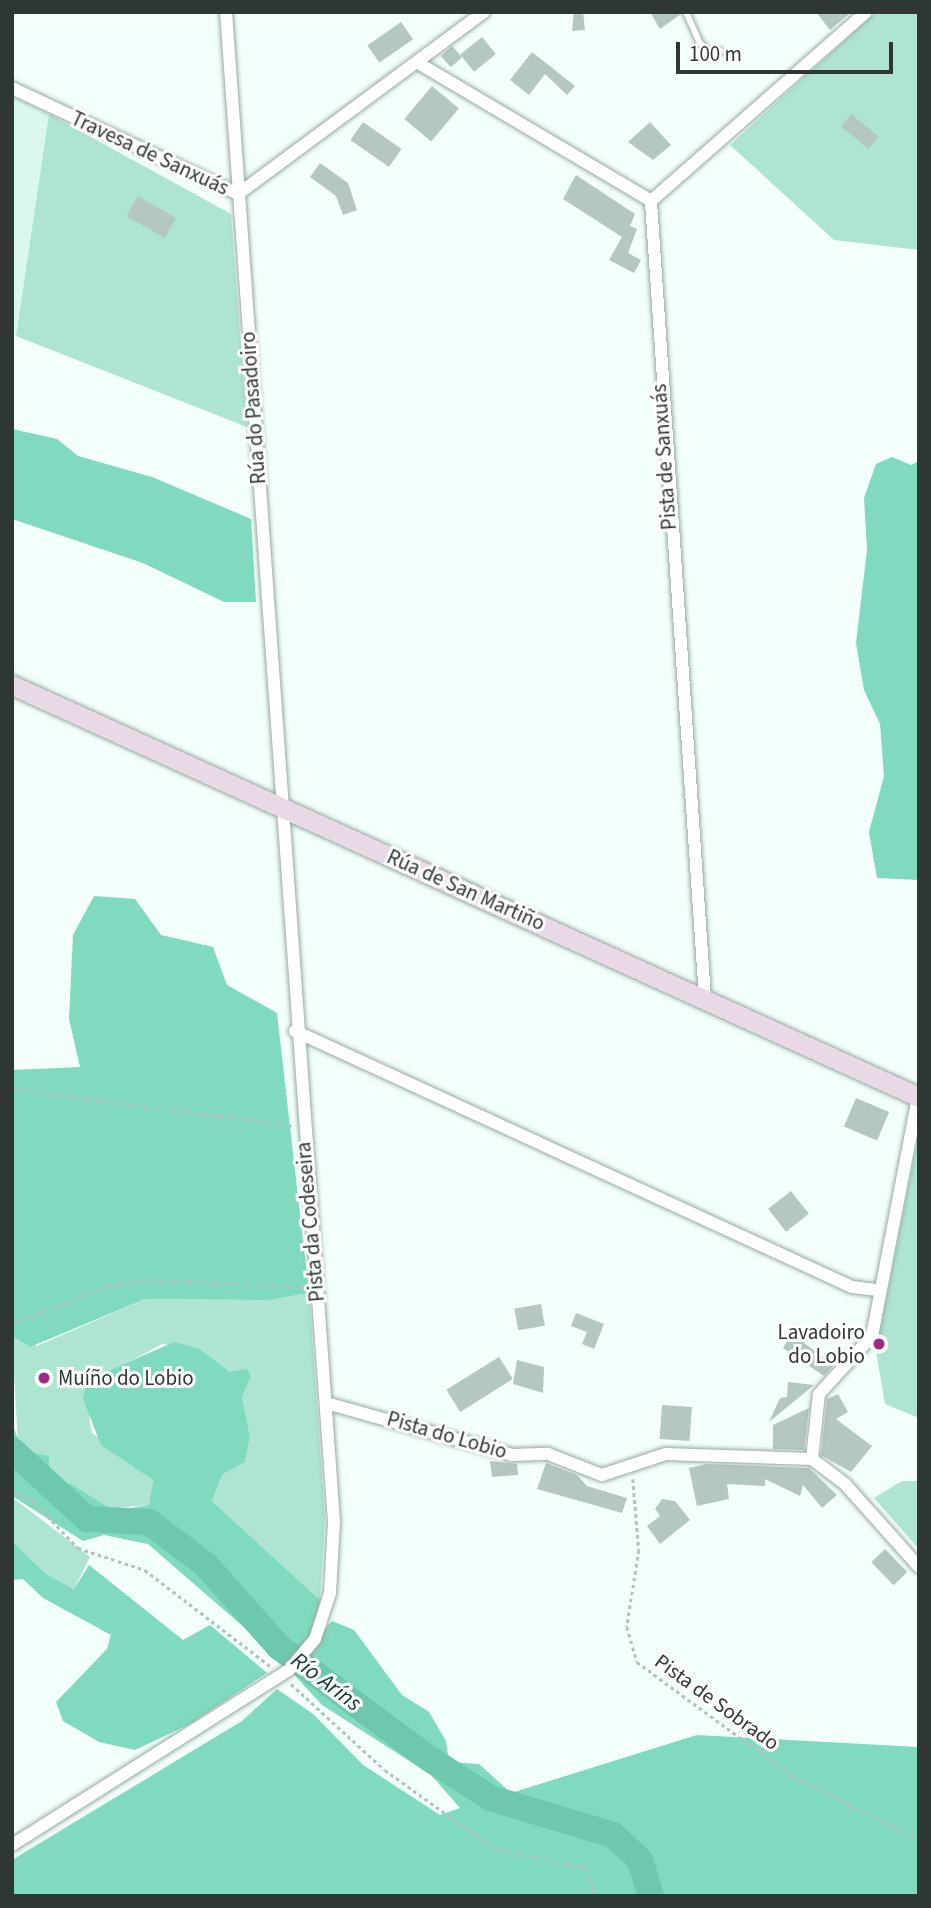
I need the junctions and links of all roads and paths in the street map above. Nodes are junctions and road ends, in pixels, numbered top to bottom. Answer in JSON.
{"nodes":[{"id":1,"x":226,"y":12,"type":"edge"},
{"id":2,"x":484,"y":12,"type":"edge"},
{"id":3,"x":686,"y":12,"type":"edge"},
{"id":4,"x":866,"y":12,"type":"edge"},
{"id":5,"x":721,"y":51,"type":"dead end"},
{"id":6,"x":418,"y":63,"type":"junction"},
{"id":7,"x":12,"y":88,"type":"edge"},
{"id":8,"x":238,"y":194,"type":"junction"},
{"id":9,"x":651,"y":201,"type":"junction"},
{"id":10,"x":12,"y":685,"type":"edge"},
{"id":11,"x":278,"y":804,"type":"junction"},
{"id":12,"x":705,"y":998,"type":"junction"},
{"id":13,"x":295,"y":1031,"type":"junction"},
{"id":14,"x":12,"y":1089,"type":"edge"},
{"id":15,"x":918,"y":1096,"type":"edge"},
{"id":16,"x":302,"y":1127,"type":"junction"},
{"id":17,"x":316,"y":1287,"type":"junction"},
{"id":18,"x":878,"y":1290,"type":"junction"},
{"id":19,"x":12,"y":1325,"type":"edge"},
{"id":20,"x":326,"y":1403,"type":"junction"},
{"id":21,"x":812,"y":1459,"type":"junction"},
{"id":22,"x":632,"y":1466,"type":"junction"},
{"id":23,"x":12,"y":1490,"type":"edge"},
{"id":24,"x":919,"y":1567,"type":"edge"},
{"id":25,"x":286,"y":1673,"type":"junction"},
{"id":26,"x":919,"y":1840,"type":"edge"},
{"id":27,"x":12,"y":1845,"type":"edge"},
{"id":28,"x":596,"y":1896,"type":"edge"}],
"edges":[{"from":1,"to":8,"type":"street","name":"Rúa do Pasadoiro"},
{"from":2,"to":6,"type":"street","name":"Travesa de Sanxuás"},
{"from":3,"to":5,"type":"lane"},
{"from":4,"to":9,"type":"street"},
{"from":6,"to":8,"type":"street","name":"Travesa de Sanxuás"},
{"from":6,"to":9,"type":"street"},
{"from":7,"to":8,"type":"street","name":"Travesa de Sanxuás"},
{"from":8,"to":11,"type":"street","name":"Rúa do Pasadoiro"},
{"from":9,"to":12,"type":"street","name":"Pista de Sanxuás"},
{"from":10,"to":11,"type":"street","name":"Rúa de San Martiño"},
{"from":11,"to":12,"type":"street","name":"Rúa de San Martiño"},
{"from":11,"to":13,"type":"street","name":"Pista da Codeseira"},
{"from":12,"to":15,"type":"street","name":"Rúa de San Martiño"},
{"from":13,"to":16,"type":"street","name":"Pista da Codeseira"},
{"from":13,"to":18,"type":"street"},
{"from":14,"to":16,"type":"path"},
{"from":15,"to":18,"type":"street"},
{"from":16,"to":17,"type":"street","name":"Pista da Codeseira"},
{"from":17,"to":19,"type":"path"},
{"from":17,"to":20,"type":"street","name":"Pista da Codeseira"},
{"from":18,"to":21,"type":"street"},
{"from":20,"to":22,"type":"street","name":"Pista do Lobio"},
{"from":20,"to":25,"type":"street","name":"Pista da Codeseira"},
{"from":21,"to":22,"type":"street","name":"Pista do Lobio"},
{"from":21,"to":24,"type":"street"},
{"from":22,"to":26,"type":"path","name":"Pista de Sobrado"},
{"from":23,"to":25,"type":"path"},
{"from":25,"to":27,"type":"street"},
{"from":25,"to":28,"type":"path"}]}
